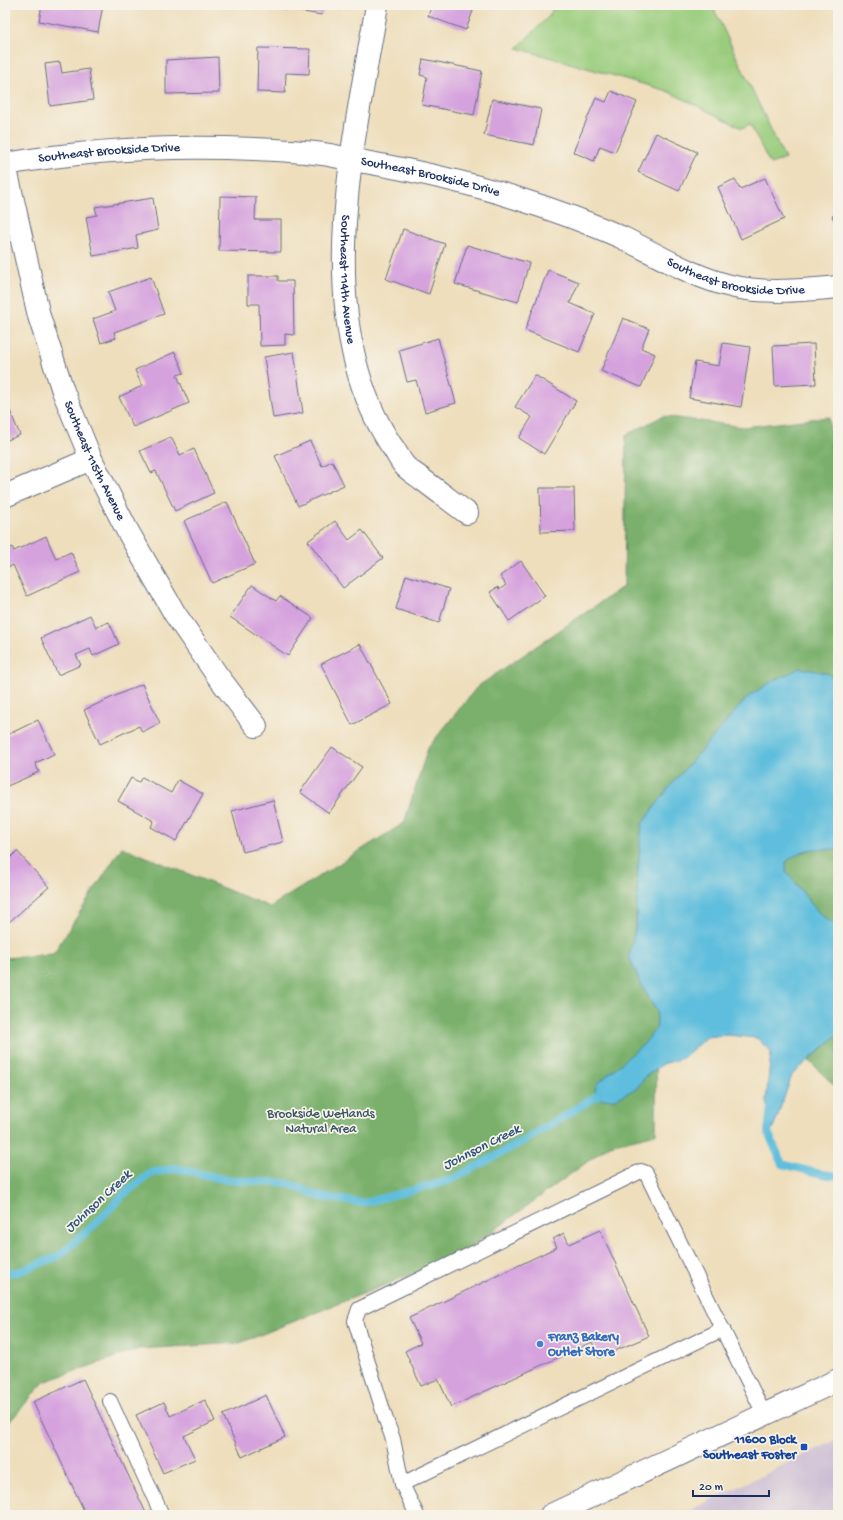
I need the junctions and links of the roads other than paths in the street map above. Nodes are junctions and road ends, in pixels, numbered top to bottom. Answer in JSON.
{"nodes":[{"id":1,"x":377,"y":5,"type":"edge"},
{"id":2,"x":351,"y":160,"type":"junction"},
{"id":3,"x":5,"y":164,"type":"edge"},
{"id":4,"x":838,"y":287,"type":"edge"},
{"id":5,"x":91,"y":459,"type":"junction"},
{"id":6,"x":5,"y":496,"type":"edge"},
{"id":7,"x":467,"y":513,"type":"dead end"},
{"id":8,"x":256,"y":726,"type":"dead end"},
{"id":9,"x":723,"y":1329,"type":"junction"},
{"id":10,"x":838,"y":1380,"type":"edge"},
{"id":11,"x":110,"y":1401,"type":"dead end"},
{"id":12,"x":764,"y":1414,"type":"junction"},
{"id":13,"x":402,"y":1484,"type":"junction"},
{"id":14,"x":162,"y":1515,"type":"edge"},
{"id":15,"x":417,"y":1515,"type":"edge"},
{"id":16,"x":551,"y":1515,"type":"edge"}],
"edges":[{"from":1,"to":2,"type":"street","name":"Southeast 114th Avenue"},
{"from":2,"to":3,"type":"street","name":"Southeast Brookside Drive"},
{"from":2,"to":4,"type":"street","name":"Southeast Brookside Drive"},
{"from":2,"to":7,"type":"street","name":"Southeast 114th Avenue"},
{"from":3,"to":5,"type":"street","name":"Southeast 115th Avenue"},
{"from":5,"to":6,"type":"street"},
{"from":5,"to":8,"type":"street","name":"Southeast 115th Avenue"},
{"from":9,"to":12,"type":"lane"},
{"from":9,"to":13,"type":"lane"},
{"from":9,"to":13,"type":"lane"},
{"from":10,"to":12,"type":"street"},
{"from":11,"to":14,"type":"lane"},
{"from":12,"to":16,"type":"street"},
{"from":13,"to":15,"type":"lane"}]}
